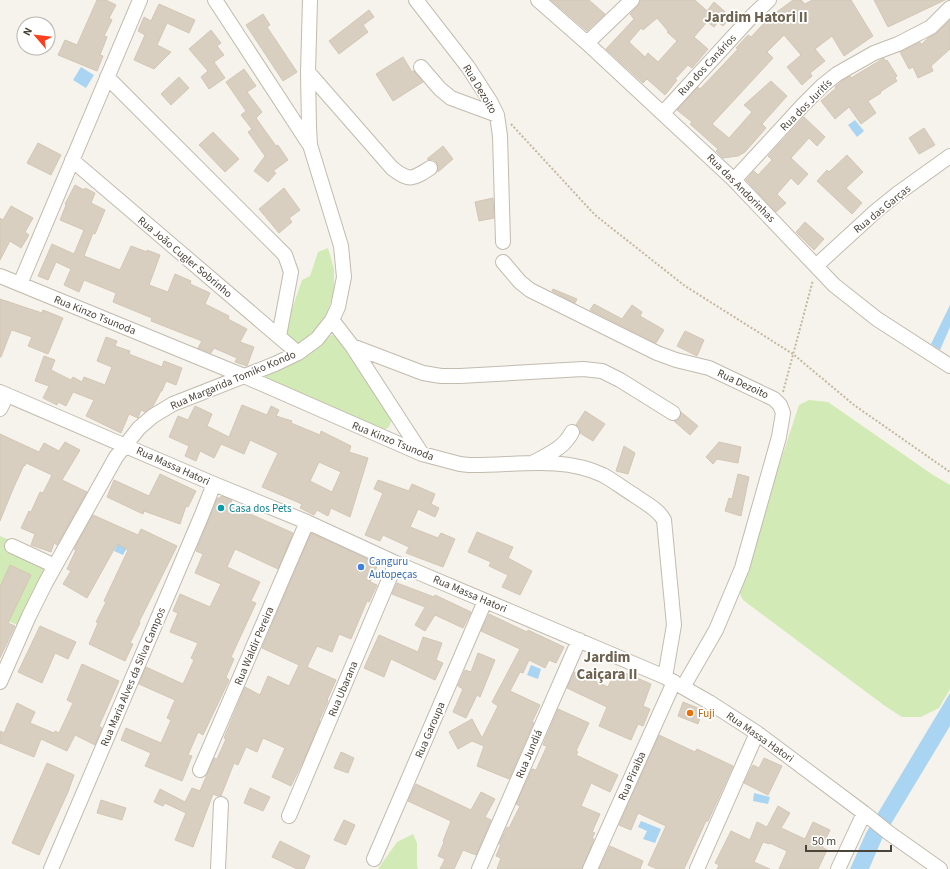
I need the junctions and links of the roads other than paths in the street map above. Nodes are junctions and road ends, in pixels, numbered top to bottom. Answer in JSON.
{"nodes":[{"id":1,"x":215,"y":0,"type":"edge"},
{"id":2,"x":310,"y":0,"type":"edge"},
{"id":3,"x":416,"y":0,"type":"edge"},
{"id":4,"x":538,"y":0,"type":"edge"},
{"id":5,"x":632,"y":0,"type":"edge"},
{"id":6,"x":769,"y":0,"type":"edge"},
{"id":7,"x":141,"y":3,"type":"edge"},
{"id":8,"x":950,"y":8,"type":"edge"},
{"id":9,"x":587,"y":43,"type":"junction"},
{"id":10,"x":421,"y":67,"type":"dead end"},
{"id":11,"x":308,"y":72,"type":"junction"},
{"id":12,"x":107,"y":77,"type":"junction"},
{"id":13,"x":663,"y":113,"type":"junction"},
{"id":14,"x":497,"y":115,"type":"junction"},
{"id":15,"x":310,"y":145,"type":"junction"},
{"id":16,"x":950,"y":156,"type":"edge"},
{"id":17,"x":72,"y":160,"type":"junction"},
{"id":18,"x":430,"y":168,"type":"dead end"},
{"id":19,"x":734,"y":180,"type":"junction"},
{"id":20,"x":503,"y":242,"type":"dead end"},
{"id":21,"x":503,"y":262,"type":"dead end"},
{"id":22,"x":817,"y":265,"type":"junction"},
{"id":23,"x":0,"y":276,"type":"edge"},
{"id":24,"x":20,"y":284,"type":"junction"},
{"id":25,"x":332,"y":320,"type":"junction"},
{"id":26,"x":279,"y":336,"type":"junction"},
{"id":27,"x":352,"y":346,"type":"junction"},
{"id":28,"x":298,"y":353,"type":"junction"},
{"id":29,"x":950,"y":366,"type":"edge"},
{"id":30,"x":244,"y":376,"type":"junction"},
{"id":31,"x":3,"y":394,"type":"edge"},
{"id":32,"x":0,"y":409,"type":"edge"},
{"id":33,"x":673,"y":413,"type":"dead end"},
{"id":34,"x":572,"y":432,"type":"dead end"},
{"id":35,"x":126,"y":445,"type":"junction"},
{"id":36,"x":422,"y":454,"type":"junction"},
{"id":37,"x":532,"y":464,"type":"junction"},
{"id":38,"x":214,"y":484,"type":"junction"},
{"id":39,"x":307,"y":522,"type":"junction"},
{"id":40,"x":12,"y":546,"type":"dead end"},
{"id":41,"x":396,"y":563,"type":"junction"},
{"id":42,"x":55,"y":566,"type":"junction"},
{"id":43,"x":485,"y":601,"type":"junction"},
{"id":44,"x":579,"y":640,"type":"junction"},
{"id":45,"x":0,"y":682,"type":"edge"},
{"id":46,"x":674,"y":682,"type":"junction"},
{"id":47,"x":757,"y":733,"type":"junction"},
{"id":48,"x":200,"y":770,"type":"dead end"},
{"id":49,"x":220,"y":804,"type":"dead end"},
{"id":50,"x":290,"y":816,"type":"dead end"},
{"id":51,"x":868,"y":816,"type":"junction"},
{"id":52,"x":374,"y":859,"type":"dead end"},
{"id":53,"x":51,"y":869,"type":"edge"},
{"id":54,"x":218,"y":869,"type":"edge"},
{"id":55,"x":479,"y":869,"type":"edge"},
{"id":56,"x":590,"y":869,"type":"edge"},
{"id":57,"x":697,"y":869,"type":"edge"},
{"id":58,"x":838,"y":869,"type":"edge"},
{"id":59,"x":940,"y":869,"type":"edge"}],
"edges":[{"from":1,"to":15,"type":"street"},
{"from":2,"to":11,"type":"street","name":"Rua Margarida Tomiko Kondo"},
{"from":3,"to":14,"type":"street","name":"Rua Dezoito"},
{"from":4,"to":9,"type":"street","name":"Rua das Andorinhas"},
{"from":5,"to":9,"type":"street"},
{"from":6,"to":13,"type":"street","name":"Rua dos Canários"},
{"from":7,"to":12,"type":"street"},
{"from":8,"to":19,"type":"street","name":"Rua dos Juritís"},
{"from":9,"to":13,"type":"street","name":"Rua das Andorinhas"},
{"from":10,"to":14,"type":"street"},
{"from":11,"to":15,"type":"street","name":"Rua Margarida Tomiko Kondo"},
{"from":11,"to":18,"type":"street"},
{"from":12,"to":17,"type":"street"},
{"from":12,"to":26,"type":"street"},
{"from":13,"to":19,"type":"street","name":"Rua das Andorinhas"},
{"from":14,"to":20,"type":"street","name":"Rua Dezoito"},
{"from":15,"to":25,"type":"street","name":"Rua Margarida Tomiko Kondo"},
{"from":16,"to":22,"type":"street","name":"Rua das Garças"},
{"from":17,"to":24,"type":"street"},
{"from":17,"to":26,"type":"street","name":"Rua João Cugler Sobrinho"},
{"from":19,"to":22,"type":"street","name":"Rua das Andorinhas"},
{"from":21,"to":46,"type":"street","name":"Rua Dezoito"},
{"from":22,"to":29,"type":"street","name":"Rua das Andorinhas"},
{"from":23,"to":24,"type":"street","name":"Rua Kinzo Tsunoda"},
{"from":24,"to":30,"type":"street","name":"Rua Kinzo Tsunoda"},
{"from":25,"to":27,"type":"street"},
{"from":25,"to":28,"type":"street","name":"Rua Margarida Tomiko Kondo"},
{"from":26,"to":28,"type":"street","name":"Rua João Cugler Sobrinho"},
{"from":27,"to":33,"type":"street"},
{"from":27,"to":36,"type":"street"},
{"from":28,"to":30,"type":"street","name":"Rua Margarida Tomiko Kondo"},
{"from":30,"to":35,"type":"street","name":"Rua Margarida Tomiko Kondo"},
{"from":30,"to":36,"type":"street","name":"Rua Kinzo Tsunoda"},
{"from":31,"to":32,"type":"street"},
{"from":31,"to":35,"type":"street","name":"Rua Massa Hatori"},
{"from":34,"to":37,"type":"street"},
{"from":35,"to":38,"type":"street","name":"Rua Massa Hatori"},
{"from":35,"to":42,"type":"street","name":"Rua Margarida Tomiko Kondo"},
{"from":36,"to":37,"type":"street","name":"Rua Kinzo Tsunoda"},
{"from":37,"to":46,"type":"street","name":"Rua Kinzo Tsunoda"},
{"from":38,"to":39,"type":"street","name":"Rua Massa Hatori"},
{"from":38,"to":53,"type":"street","name":"Rua Maria Alves da Silva Campos"},
{"from":39,"to":41,"type":"street","name":"Rua Massa Hatori"},
{"from":39,"to":48,"type":"street","name":"Rua Waldir Pereira"},
{"from":40,"to":42,"type":"street"},
{"from":41,"to":43,"type":"street","name":"Rua Massa Hatori"},
{"from":41,"to":50,"type":"street","name":"Rua Ubarana"},
{"from":42,"to":45,"type":"street","name":"Rua Margarida Tomiko Kondo"},
{"from":43,"to":44,"type":"street","name":"Rua Massa Hatori"},
{"from":43,"to":52,"type":"street","name":"Rua Garoupa"},
{"from":44,"to":46,"type":"street","name":"Rua Massa Hatori"},
{"from":44,"to":55,"type":"street","name":"Rua Jundiá"},
{"from":46,"to":47,"type":"street","name":"Rua Massa Hatori"},
{"from":46,"to":56,"type":"street","name":"Rua Piraiba"},
{"from":47,"to":51,"type":"street","name":"Rua Massa Hatori"},
{"from":47,"to":57,"type":"street"},
{"from":49,"to":54,"type":"street"},
{"from":51,"to":58,"type":"street"},
{"from":51,"to":59,"type":"street","name":"Rua Massa Hatori"}]}
